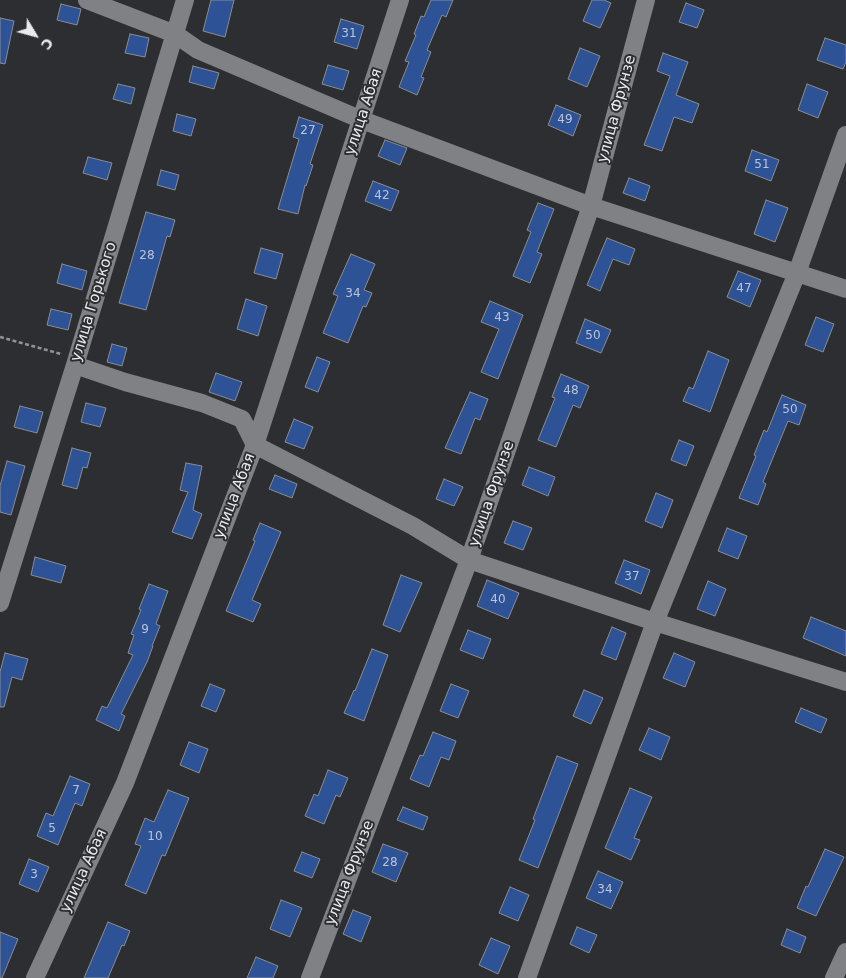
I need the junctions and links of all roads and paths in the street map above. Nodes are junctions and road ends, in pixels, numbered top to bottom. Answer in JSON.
{"nodes":[{"id":1,"x":87,"y":0,"type":"edge"},
{"id":2,"x":185,"y":0,"type":"edge"},
{"id":3,"x":400,"y":0,"type":"edge"},
{"id":4,"x":646,"y":0,"type":"edge"},
{"id":5,"x":175,"y":34,"type":"junction"},
{"id":6,"x":362,"y":120,"type":"junction"},
{"id":7,"x":846,"y":135,"type":"edge"},
{"id":8,"x":591,"y":206,"type":"junction"},
{"id":9,"x":797,"y":273,"type":"junction"},
{"id":10,"x":846,"y":289,"type":"edge"},
{"id":11,"x":0,"y":337,"type":"edge"},
{"id":12,"x":76,"y":362,"type":"junction"},
{"id":13,"x":255,"y":445,"type":"junction"},
{"id":14,"x":469,"y":560,"type":"junction"},
{"id":15,"x":0,"y":602,"type":"edge"},
{"id":16,"x":655,"y":622,"type":"junction"},
{"id":17,"x":846,"y":682,"type":"edge"},
{"id":18,"x":846,"y":952,"type":"edge"},
{"id":19,"x":35,"y":978,"type":"edge"},
{"id":20,"x":310,"y":978,"type":"edge"},
{"id":21,"x":528,"y":978,"type":"edge"},
{"id":22,"x":834,"y":978,"type":"edge"}],
"edges":[{"from":1,"to":5,"type":"street"},
{"from":2,"to":5,"type":"street","name":"улица Горького"},
{"from":3,"to":6,"type":"street","name":"улица Абая"},
{"from":4,"to":8,"type":"street","name":"улица Фрунзе"},
{"from":5,"to":6,"type":"street"},
{"from":5,"to":12,"type":"street","name":"улица Горького"},
{"from":6,"to":8,"type":"street"},
{"from":6,"to":13,"type":"street","name":"улица Абая"},
{"from":7,"to":9,"type":"street"},
{"from":8,"to":9,"type":"street"},
{"from":8,"to":14,"type":"street","name":"улица Фрунзе"},
{"from":9,"to":10,"type":"street"},
{"from":9,"to":16,"type":"street"},
{"from":11,"to":12,"type":"path"},
{"from":12,"to":13,"type":"street"},
{"from":12,"to":15,"type":"street","name":"улица Горького"},
{"from":13,"to":14,"type":"street"},
{"from":13,"to":19,"type":"street","name":"улица Абая"},
{"from":14,"to":16,"type":"street"},
{"from":14,"to":20,"type":"street","name":"улица Фрунзе"},
{"from":16,"to":17,"type":"street"},
{"from":16,"to":21,"type":"street"},
{"from":18,"to":22,"type":"street"}]}
